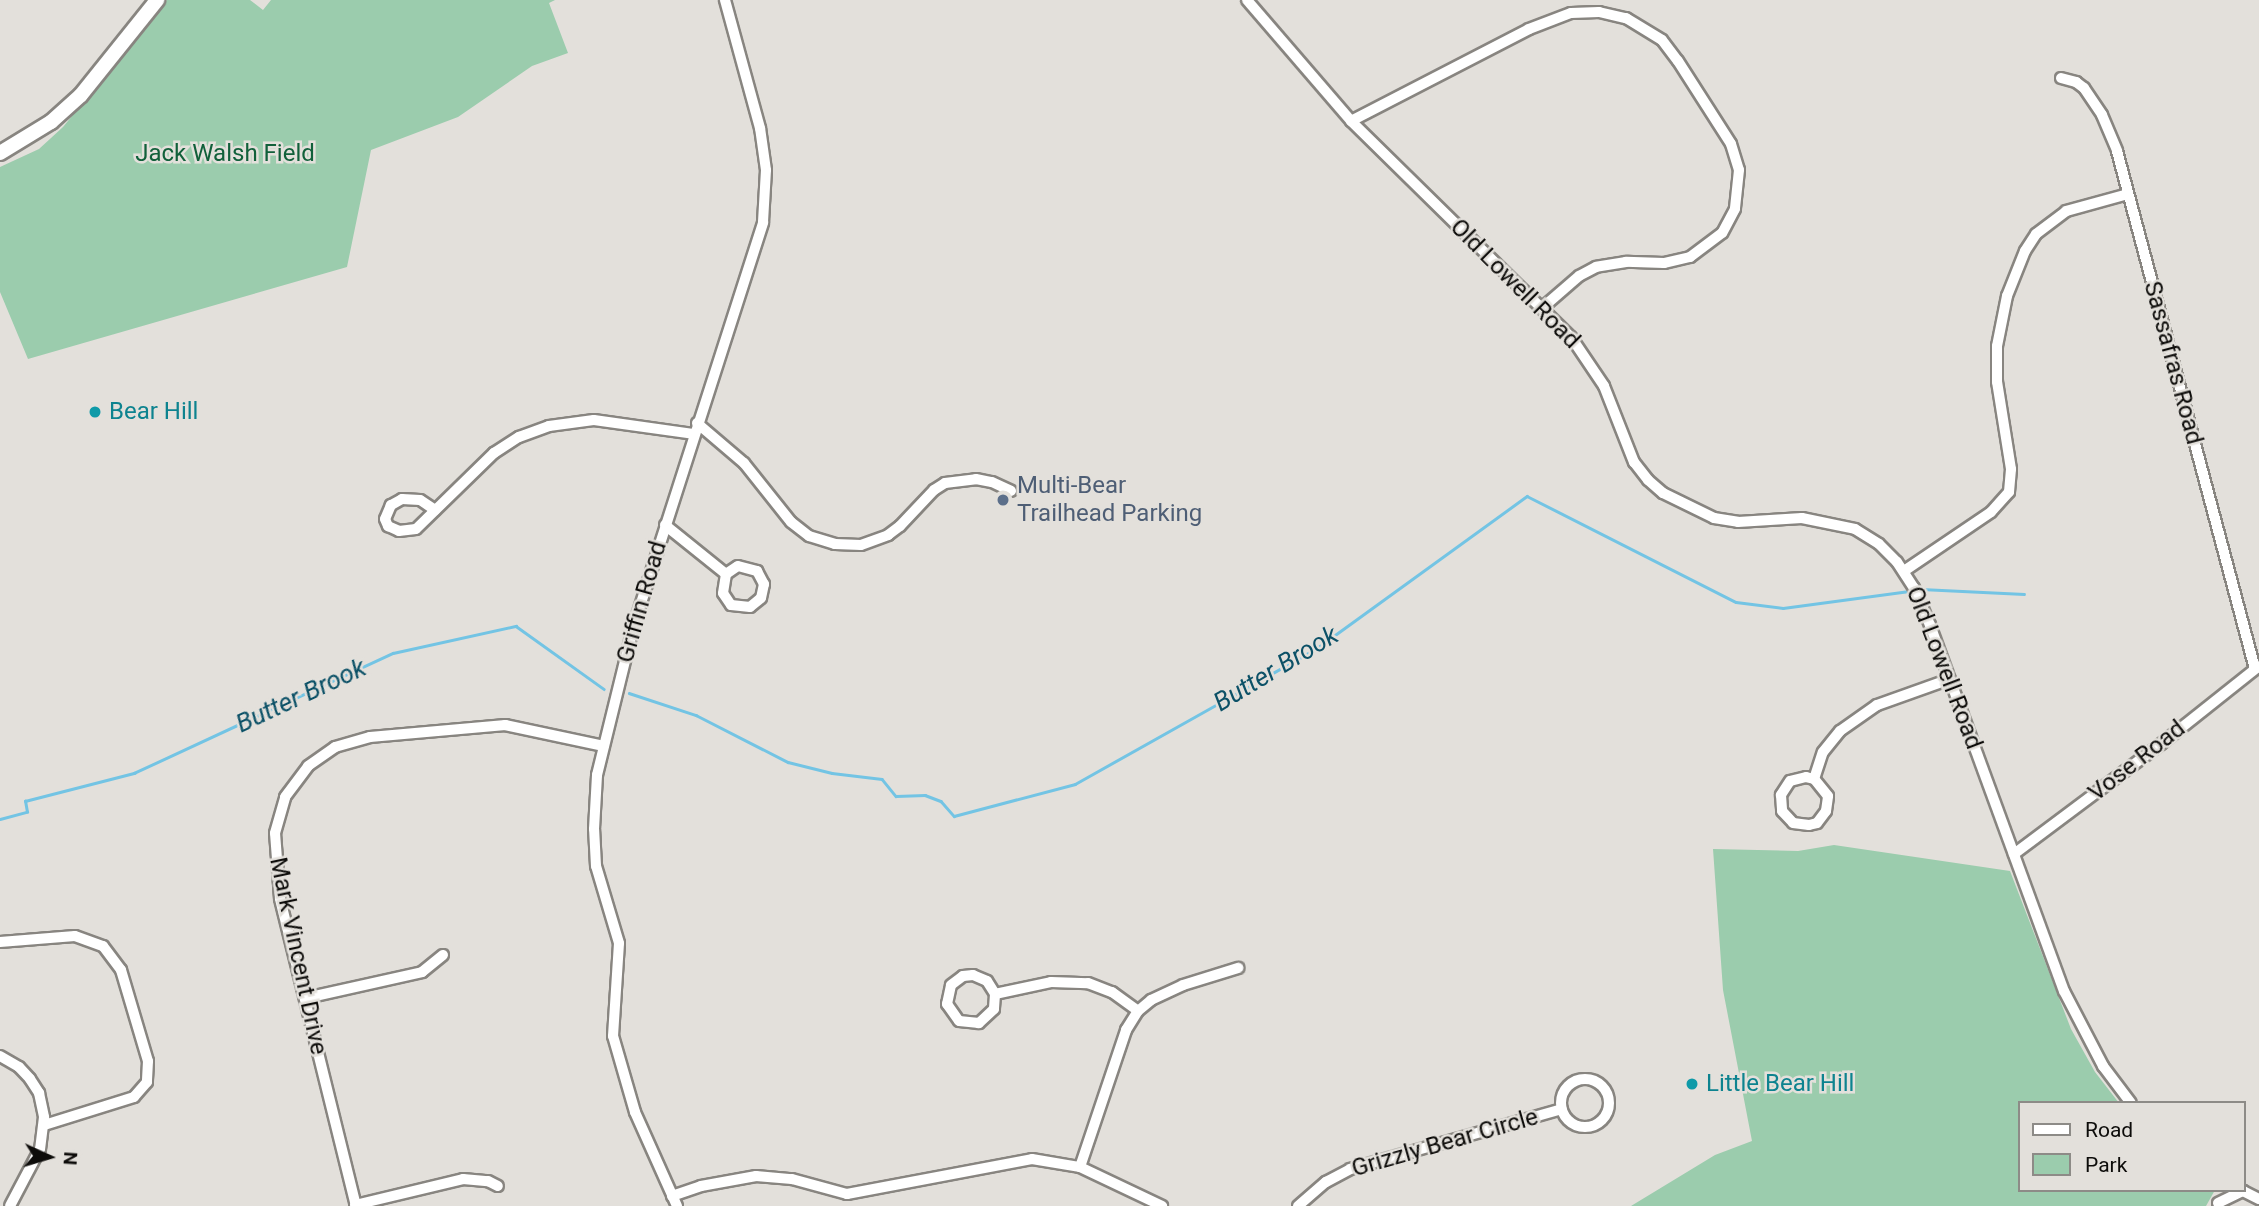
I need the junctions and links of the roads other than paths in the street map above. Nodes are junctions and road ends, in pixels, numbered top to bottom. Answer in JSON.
{"nodes":[{"id":1,"x":157,"y":0,"type":"edge"},
{"id":2,"x":725,"y":0,"type":"edge"},
{"id":3,"x":1247,"y":0,"type":"edge"},
{"id":4,"x":2061,"y":78,"type":"dead end"},
{"id":5,"x":1351,"y":121,"type":"junction"},
{"id":6,"x":0,"y":153,"type":"edge"},
{"id":7,"x":2128,"y":194,"type":"junction"},
{"id":8,"x":1542,"y":308,"type":"junction"},
{"id":9,"x":697,"y":422,"type":"junction"},
{"id":10,"x":693,"y":434,"type":"junction"},
{"id":11,"x":1012,"y":491,"type":"dead end"},
{"id":12,"x":435,"y":510,"type":"junction"},
{"id":13,"x":665,"y":525,"type":"junction"},
{"id":14,"x":1904,"y":571,"type":"junction"},
{"id":15,"x":726,"y":575,"type":"junction"},
{"id":16,"x":2257,"y":667,"type":"edge"},
{"id":17,"x":1950,"y":679,"type":"junction"},
{"id":18,"x":604,"y":746,"type":"junction"},
{"id":19,"x":1814,"y":779,"type":"junction"},
{"id":20,"x":2014,"y":854,"type":"junction"},
{"id":21,"x":0,"y":942,"type":"edge"},
{"id":22,"x":443,"y":955,"type":"dead end"},
{"id":23,"x":1238,"y":968,"type":"dead end"},
{"id":24,"x":995,"y":994,"type":"junction"},
{"id":25,"x":306,"y":998,"type":"junction"},
{"id":26,"x":1138,"y":1011,"type":"junction"},
{"id":27,"x":0,"y":1056,"type":"edge"},
{"id":28,"x":2129,"y":1101,"type":"edge"},
{"id":29,"x":1562,"y":1109,"type":"junction"},
{"id":30,"x":44,"y":1125,"type":"junction"},
{"id":31,"x":1080,"y":1167,"type":"junction"},
{"id":32,"x":498,"y":1185,"type":"dead end"},
{"id":33,"x":2240,"y":1192,"type":"edge"},
{"id":34,"x":675,"y":1201,"type":"edge"},
{"id":35,"x":2217,"y":1204,"type":"edge"},
{"id":36,"x":355,"y":1205,"type":"edge"},
{"id":37,"x":10,"y":1206,"type":"edge"},
{"id":38,"x":1163,"y":1206,"type":"edge"},
{"id":39,"x":1298,"y":1206,"type":"edge"}],
"edges":[{"from":1,"to":6,"type":"main road"},
{"from":2,"to":9,"type":"street","name":"Griffin Road"},
{"from":3,"to":5,"type":"street","name":"Old Lowell Road"},
{"from":4,"to":7,"type":"street","name":"Sassafras Road"},
{"from":5,"to":8,"type":"street","name":"Old Lowell Road"},
{"from":5,"to":8,"type":"street"},
{"from":7,"to":14,"type":"street"},
{"from":7,"to":16,"type":"street","name":"Sassafras Road"},
{"from":8,"to":14,"type":"street","name":"Old Lowell Road"},
{"from":9,"to":10,"type":"street","name":"Griffin Road"},
{"from":9,"to":11,"type":"street"},
{"from":10,"to":12,"type":"street"},
{"from":10,"to":13,"type":"street","name":"Griffin Road"},
{"from":12,"to":12,"type":"street"},
{"from":13,"to":15,"type":"street"},
{"from":13,"to":18,"type":"street","name":"Griffin Road"},
{"from":14,"to":17,"type":"street","name":"Old Lowell Road"},
{"from":15,"to":15,"type":"street"},
{"from":16,"to":20,"type":"street","name":"Vose Road"},
{"from":17,"to":19,"type":"street"},
{"from":17,"to":20,"type":"street","name":"Old Lowell Road"},
{"from":18,"to":25,"type":"street","name":"Mark Vincent Drive"},
{"from":18,"to":34,"type":"street","name":"Griffin Road"},
{"from":19,"to":19,"type":"street"},
{"from":20,"to":28,"type":"street","name":"Old Lowell Road"},
{"from":21,"to":30,"type":"street"},
{"from":22,"to":25,"type":"street"},
{"from":23,"to":26,"type":"street"},
{"from":24,"to":24,"type":"street"},
{"from":24,"to":26,"type":"street"},
{"from":25,"to":36,"type":"street","name":"Mark Vincent Drive"},
{"from":26,"to":31,"type":"street"},
{"from":27,"to":30,"type":"street"},
{"from":29,"to":29,"type":"street","name":"Grizzly Bear Circle"},
{"from":29,"to":39,"type":"street","name":"Grizzly Bear Circle"},
{"from":30,"to":37,"type":"street"},
{"from":31,"to":34,"type":"street"},
{"from":31,"to":38,"type":"street"},
{"from":32,"to":36,"type":"street"},
{"from":33,"to":35,"type":"street"}]}
